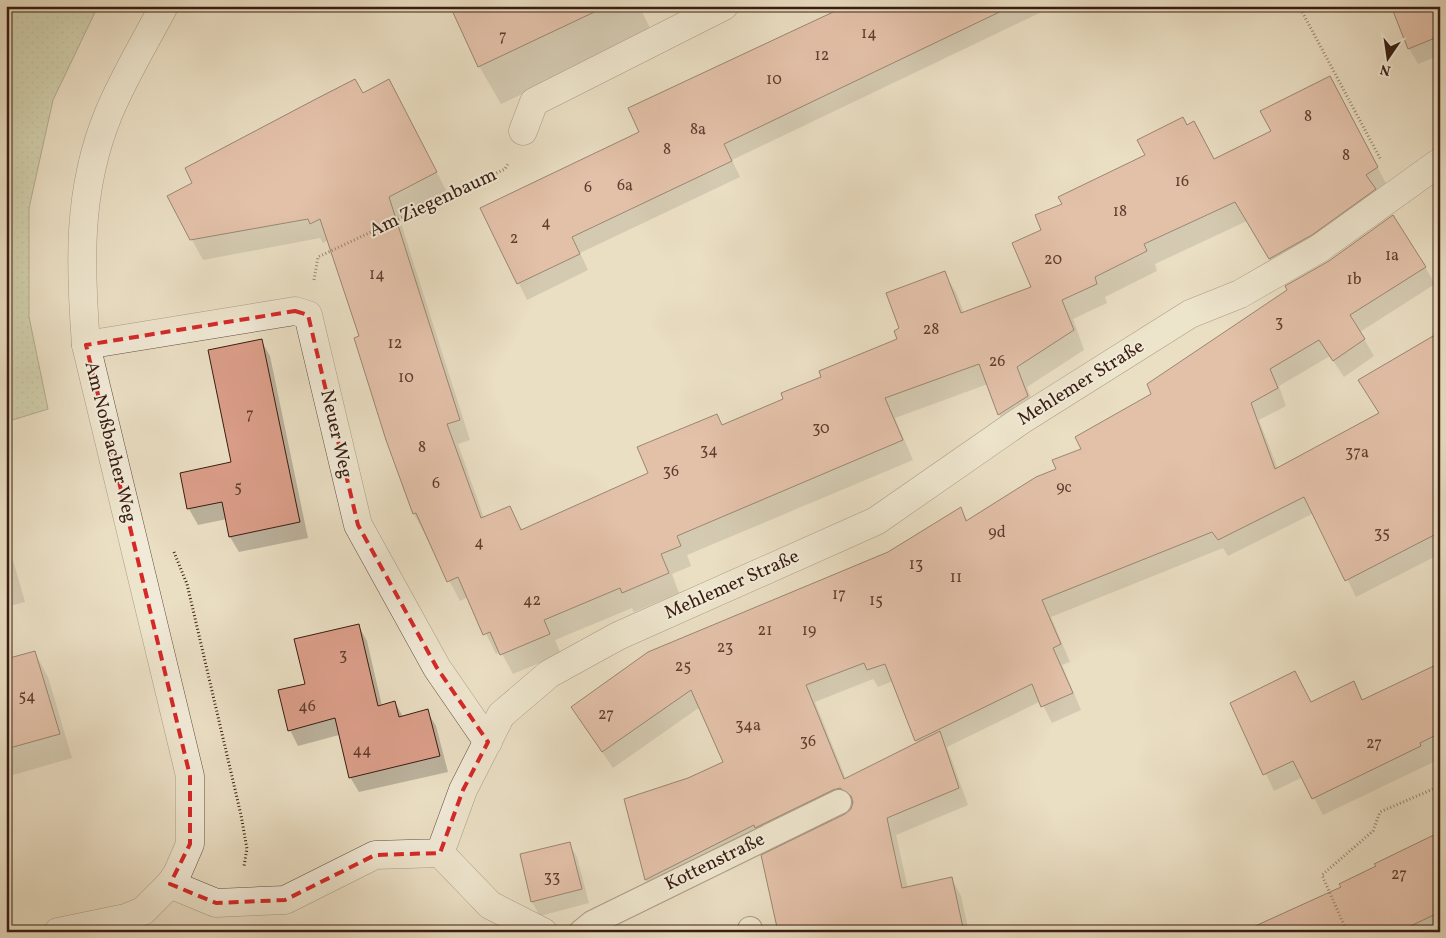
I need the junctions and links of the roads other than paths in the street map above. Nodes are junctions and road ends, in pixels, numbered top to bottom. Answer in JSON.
{"nodes":[{"id":1,"x":164,"y":6,"type":"edge"},
{"id":2,"x":724,"y":6,"type":"edge"},
{"id":3,"x":694,"y":13,"type":"edge"},
{"id":4,"x":523,"y":131,"type":"road end"},
{"id":5,"x":1440,"y":162,"type":"edge"},
{"id":6,"x":86,"y":345,"type":"junction"},
{"id":7,"x":488,"y":742,"type":"junction"},
{"id":8,"x":839,"y":802,"type":"dead end"},
{"id":9,"x":440,"y":853,"type":"junction"},
{"id":10,"x":170,"y":884,"type":"junction"},
{"id":11,"x":586,"y":927,"type":"edge"},
{"id":12,"x":58,"y":932,"type":"edge"},
{"id":13,"x":543,"y":932,"type":"edge"}],
"edges":[{"from":1,"to":6,"type":"street","name":"Am Noßbacher Weg"},
{"from":2,"to":3,"type":"street"},
{"from":3,"to":4,"type":"street"},
{"from":5,"to":7,"type":"street","name":"Mehlemer Straße"},
{"from":6,"to":7,"type":"street","name":"Neuer Weg"},
{"from":6,"to":10,"type":"street","name":"Am Noßbacher Weg"},
{"from":7,"to":9,"type":"street","name":"Mehlemer Straße"},
{"from":8,"to":11,"type":"lane","name":"Kottenstraße"},
{"from":9,"to":10,"type":"street"},
{"from":9,"to":13,"type":"street"},
{"from":10,"to":12,"type":"street"}]}
